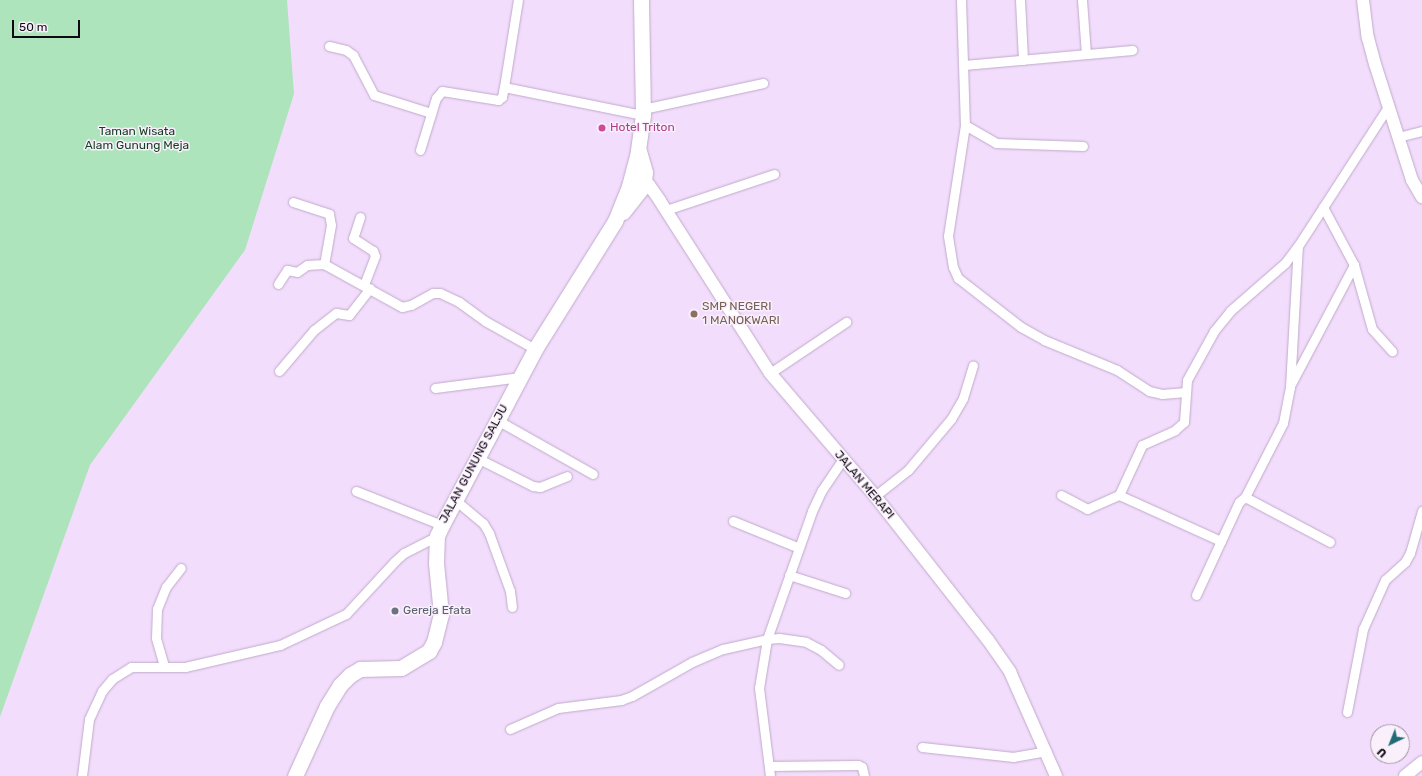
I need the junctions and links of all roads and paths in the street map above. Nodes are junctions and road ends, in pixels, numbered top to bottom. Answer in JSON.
{"nodes":[{"id":1,"x":518,"y":0,"type":"edge"},
{"id":2,"x":641,"y":0,"type":"edge"},
{"id":3,"x":961,"y":0,"type":"edge"},
{"id":4,"x":1020,"y":0,"type":"edge"},
{"id":5,"x":1082,"y":0,"type":"edge"},
{"id":6,"x":1364,"y":0,"type":"edge"},
{"id":7,"x":329,"y":46,"type":"dead end"},
{"id":8,"x":1132,"y":50,"type":"dead end"},
{"id":9,"x":1086,"y":54,"type":"junction"},
{"id":10,"x":1023,"y":60,"type":"junction"},
{"id":11,"x":964,"y":65,"type":"junction"},
{"id":12,"x":763,"y":83,"type":"dead end"},
{"id":13,"x":504,"y":87,"type":"junction"},
{"id":14,"x":1388,"y":107,"type":"junction"},
{"id":15,"x":643,"y":112,"type":"junction"},
{"id":16,"x":431,"y":113,"type":"junction"},
{"id":17,"x":965,"y":125,"type":"junction"},
{"id":18,"x":1422,"y":131,"type":"edge"},
{"id":19,"x":1398,"y":137,"type":"junction"},
{"id":20,"x":1083,"y":146,"type":"dead end"},
{"id":21,"x":420,"y":150,"type":"dead end"},
{"id":22,"x":774,"y":174,"type":"dead end"},
{"id":23,"x":636,"y":182,"type":"junction"},
{"id":24,"x":1422,"y":197,"type":"edge"},
{"id":25,"x":293,"y":202,"type":"dead end"},
{"id":26,"x":663,"y":205,"type":"junction"},
{"id":27,"x":1323,"y":207,"type":"junction"},
{"id":28,"x":360,"y":217,"type":"dead end"},
{"id":29,"x":1298,"y":246,"type":"junction"},
{"id":30,"x":324,"y":264,"type":"junction"},
{"id":31,"x":1354,"y":265,"type":"junction"},
{"id":32,"x":278,"y":284,"type":"dead end"},
{"id":33,"x":367,"y":286,"type":"junction"},
{"id":34,"x":846,"y":322,"type":"dead end"},
{"id":35,"x":535,"y":349,"type":"junction"},
{"id":36,"x":1392,"y":351,"type":"dead end"},
{"id":37,"x":973,"y":366,"type":"dead end"},
{"id":38,"x":279,"y":371,"type":"dead end"},
{"id":39,"x":770,"y":373,"type":"junction"},
{"id":40,"x":520,"y":377,"type":"junction"},
{"id":41,"x":1290,"y":387,"type":"junction"},
{"id":42,"x":435,"y":388,"type":"dead end"},
{"id":43,"x":1186,"y":392,"type":"junction"},
{"id":44,"x":497,"y":420,"type":"junction"},
{"id":45,"x":477,"y":458,"type":"junction"},
{"id":46,"x":843,"y":459,"type":"junction"},
{"id":47,"x":593,"y":474,"type":"dead end"},
{"id":48,"x":567,"y":476,"type":"dead end"},
{"id":49,"x":356,"y":492,"type":"dead end"},
{"id":50,"x":1061,"y":495,"type":"dead end"},
{"id":51,"x":1119,"y":495,"type":"junction"},
{"id":52,"x":875,"y":496,"type":"junction"},
{"id":53,"x":1245,"y":497,"type":"junction"},
{"id":54,"x":454,"y":499,"type":"junction"},
{"id":55,"x":1422,"y":511,"type":"edge"},
{"id":56,"x":733,"y":521,"type":"dead end"},
{"id":57,"x":439,"y":531,"type":"junction"},
{"id":58,"x":1220,"y":541,"type":"junction"},
{"id":59,"x":1330,"y":542,"type":"dead end"},
{"id":60,"x":797,"y":547,"type":"junction"},
{"id":61,"x":181,"y":568,"type":"dead end"},
{"id":62,"x":789,"y":575,"type":"junction"},
{"id":63,"x":845,"y":593,"type":"dead end"},
{"id":64,"x":1196,"y":595,"type":"dead end"},
{"id":65,"x":512,"y":607,"type":"dead end"},
{"id":66,"x":767,"y":639,"type":"junction"},
{"id":67,"x":839,"y":665,"type":"dead end"},
{"id":68,"x":164,"y":666,"type":"junction"},
{"id":69,"x":1347,"y":712,"type":"dead end"},
{"id":70,"x":510,"y":729,"type":"dead end"},
{"id":71,"x":922,"y":747,"type":"dead end"},
{"id":72,"x":1046,"y":751,"type":"junction"},
{"id":73,"x":1422,"y":762,"type":"edge"},
{"id":74,"x":769,"y":766,"type":"junction"},
{"id":75,"x":82,"y":776,"type":"edge"},
{"id":76,"x":295,"y":776,"type":"edge"},
{"id":77,"x":770,"y":776,"type":"edge"},
{"id":78,"x":864,"y":776,"type":"edge"},
{"id":79,"x":1056,"y":776,"type":"edge"},
{"id":80,"x":1406,"y":776,"type":"edge"}],
"edges":[{"from":1,"to":13,"type":"street"},
{"from":2,"to":15,"type":"main road"},
{"from":3,"to":11,"type":"street"},
{"from":4,"to":10,"type":"street"},
{"from":5,"to":9,"type":"street"},
{"from":6,"to":14,"type":"street"},
{"from":7,"to":16,"type":"street"},
{"from":8,"to":9,"type":"street"},
{"from":9,"to":10,"type":"street"},
{"from":10,"to":11,"type":"street"},
{"from":11,"to":17,"type":"street"},
{"from":12,"to":15,"type":"street"},
{"from":13,"to":15,"type":"street"},
{"from":13,"to":16,"type":"street"},
{"from":14,"to":19,"type":"street"},
{"from":14,"to":27,"type":"street"},
{"from":15,"to":23,"type":"main road"},
{"from":16,"to":21,"type":"street"},
{"from":17,"to":20,"type":"street"},
{"from":17,"to":43,"type":"street"},
{"from":18,"to":19,"type":"street"},
{"from":19,"to":24,"type":"street"},
{"from":22,"to":26,"type":"street"},
{"from":23,"to":26,"type":"street","name":"JALAN MERAPI"},
{"from":23,"to":35,"type":"main road","name":"JALAN GUNUNG SALJU"},
{"from":25,"to":30,"type":"street"},
{"from":26,"to":39,"type":"street","name":"JALAN MERAPI"},
{"from":27,"to":29,"type":"street"},
{"from":27,"to":31,"type":"street"},
{"from":28,"to":33,"type":"street"},
{"from":29,"to":41,"type":"street"},
{"from":29,"to":43,"type":"street"},
{"from":30,"to":32,"type":"street"},
{"from":30,"to":33,"type":"street"},
{"from":31,"to":36,"type":"street"},
{"from":31,"to":41,"type":"street"},
{"from":33,"to":35,"type":"street"},
{"from":33,"to":38,"type":"street"},
{"from":34,"to":39,"type":"street"},
{"from":35,"to":40,"type":"main road","name":"JALAN GUNUNG SALJU"},
{"from":37,"to":52,"type":"street"},
{"from":39,"to":46,"type":"street","name":"JALAN MERAPI"},
{"from":40,"to":42,"type":"street"},
{"from":40,"to":44,"type":"main road","name":"JALAN GUNUNG SALJU"},
{"from":41,"to":53,"type":"street"},
{"from":43,"to":51,"type":"street"},
{"from":44,"to":45,"type":"main road","name":"JALAN GUNUNG SALJU"},
{"from":44,"to":47,"type":"street"},
{"from":45,"to":48,"type":"street"},
{"from":45,"to":54,"type":"main road","name":"JALAN GUNUNG SALJU"},
{"from":46,"to":52,"type":"street","name":"JALAN MERAPI"},
{"from":46,"to":60,"type":"street"},
{"from":49,"to":57,"type":"street"},
{"from":50,"to":51,"type":"street"},
{"from":51,"to":58,"type":"street"},
{"from":52,"to":72,"type":"street","name":"JALAN MERAPI"},
{"from":53,"to":58,"type":"street"},
{"from":53,"to":59,"type":"street"},
{"from":54,"to":57,"type":"main road","name":"JALAN GUNUNG SALJU"},
{"from":54,"to":65,"type":"street"},
{"from":55,"to":69,"type":"street"},
{"from":56,"to":60,"type":"street"},
{"from":57,"to":68,"type":"street"},
{"from":57,"to":76,"type":"main road","name":"JALAN GUNUNG SALJU"},
{"from":58,"to":64,"type":"street"},
{"from":60,"to":62,"type":"street"},
{"from":61,"to":68,"type":"street"},
{"from":62,"to":63,"type":"street"},
{"from":62,"to":66,"type":"street"},
{"from":66,"to":67,"type":"street"},
{"from":66,"to":70,"type":"street"},
{"from":66,"to":74,"type":"street"},
{"from":68,"to":75,"type":"street"},
{"from":71,"to":72,"type":"street"},
{"from":72,"to":79,"type":"street","name":"JALAN MERAPI"},
{"from":73,"to":80,"type":"street"},
{"from":74,"to":77,"type":"street"},
{"from":74,"to":78,"type":"street"}]}
